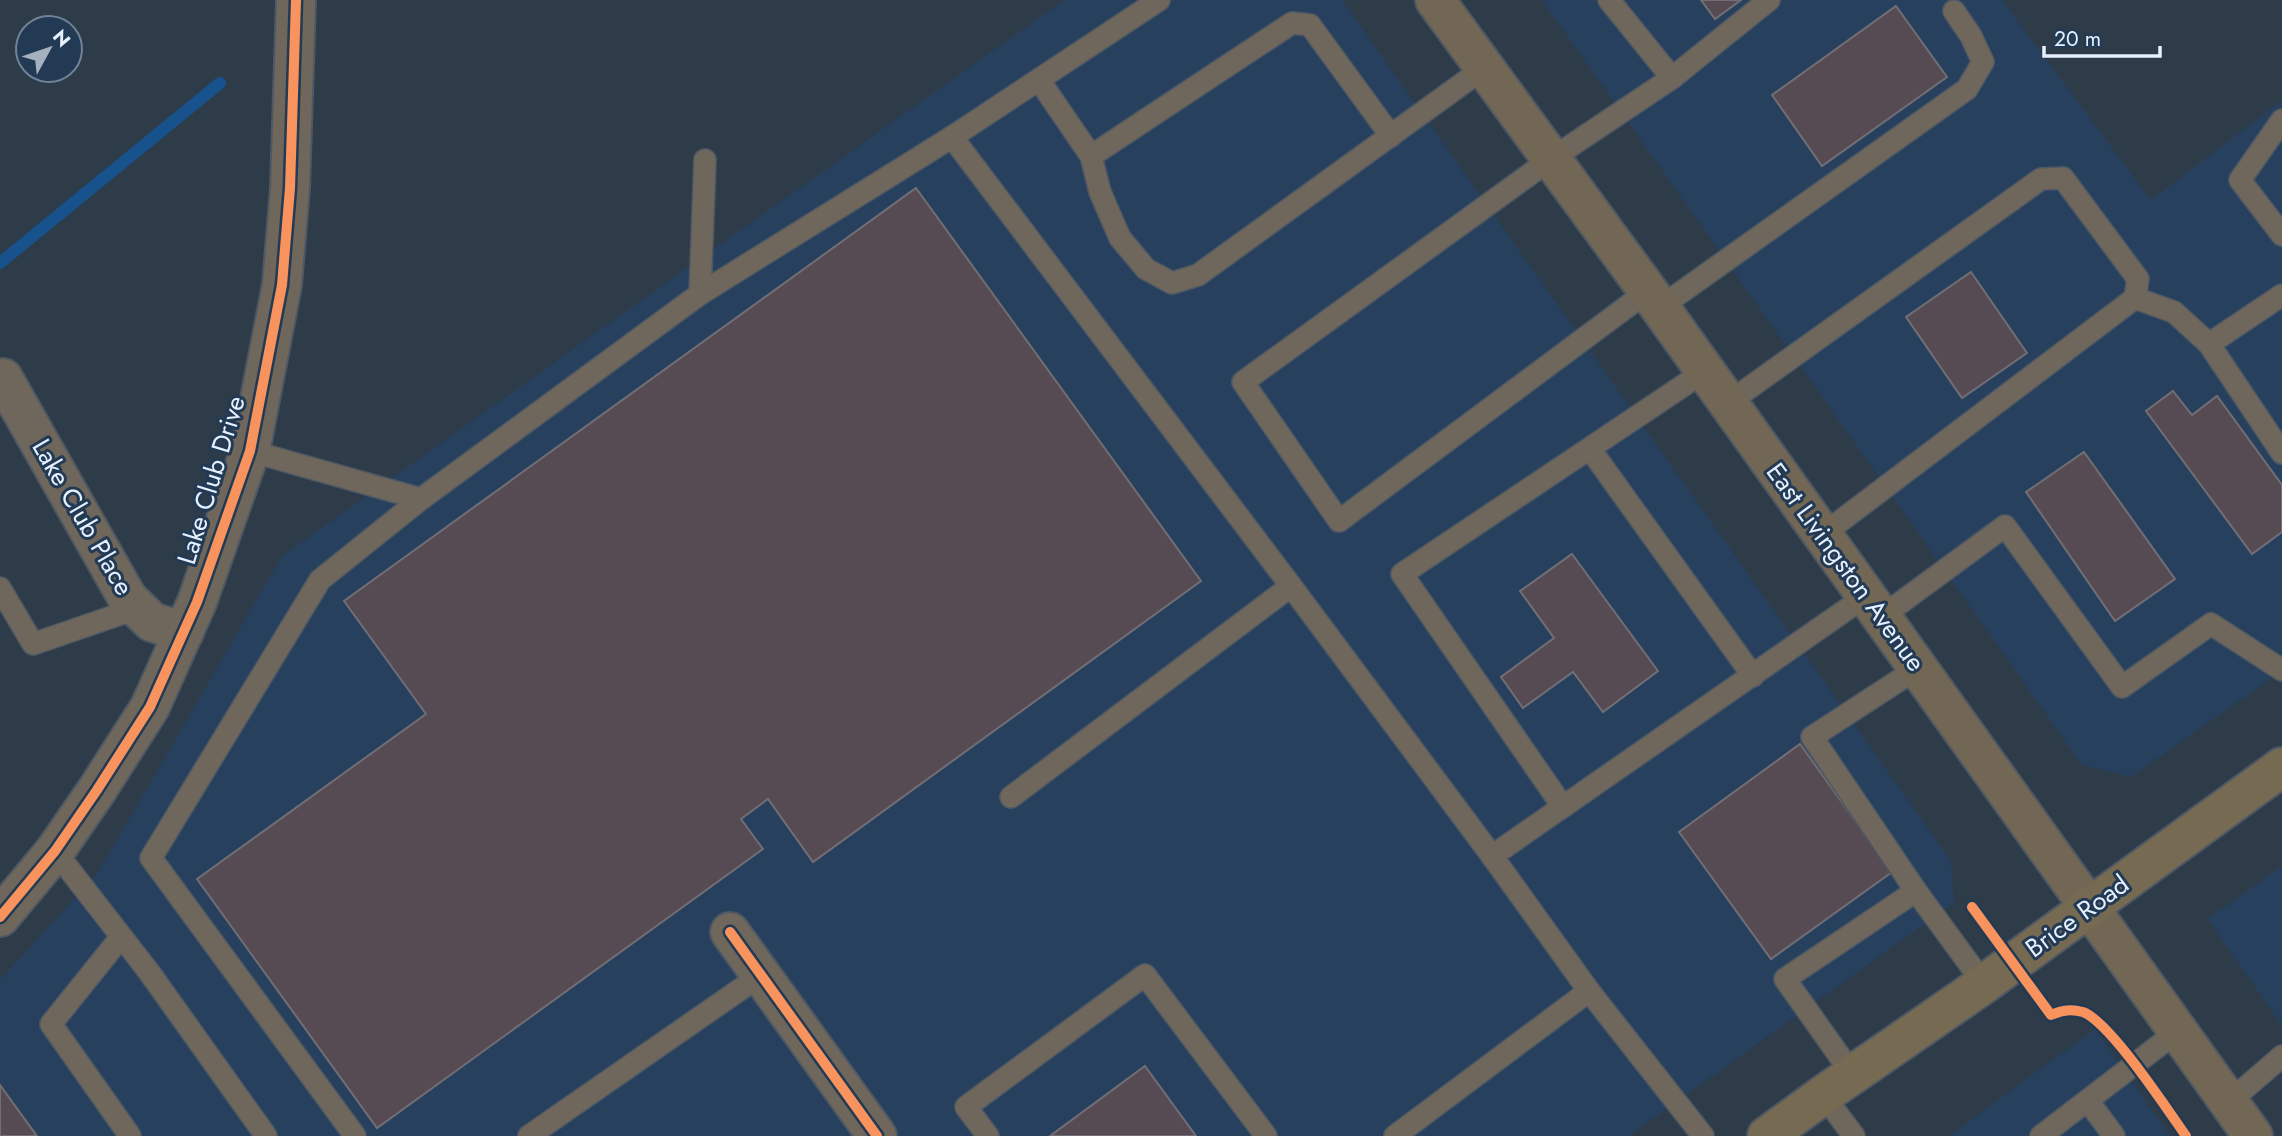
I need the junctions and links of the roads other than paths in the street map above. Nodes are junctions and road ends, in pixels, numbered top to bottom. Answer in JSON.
{"nodes":[{"id":1,"x":296,"y":0,"type":"edge"},
{"id":2,"x":1159,"y":0,"type":"edge"},
{"id":3,"x":1609,"y":0,"type":"edge"},
{"id":4,"x":1769,"y":0,"type":"edge"},
{"id":5,"x":1442,"y":3,"type":"edge"},
{"id":6,"x":1954,"y":11,"type":"dead end"},
{"id":7,"x":1485,"y":68,"type":"junction"},
{"id":8,"x":1672,"y":78,"type":"junction"},
{"id":9,"x":1039,"y":80,"type":"junction"},
{"id":10,"x":2282,"y":120,"type":"edge"},
{"id":11,"x":1391,"y":136,"type":"junction"},
{"id":12,"x":952,"y":137,"type":"junction"},
{"id":13,"x":1091,"y":156,"type":"junction"},
{"id":14,"x":1552,"y":159,"type":"junction"},
{"id":15,"x":705,"y":160,"type":"dead end"},
{"id":16,"x":2282,"y":235,"type":"edge"},
{"id":17,"x":700,"y":295,"type":"junction"},
{"id":18,"x":2282,"y":295,"type":"edge"},
{"id":19,"x":2135,"y":298,"type":"junction"},
{"id":20,"x":1654,"y":299,"type":"junction"},
{"id":21,"x":2209,"y":344,"type":"junction"},
{"id":22,"x":1705,"y":371,"type":"junction"},
{"id":23,"x":1,"y":378,"type":"edge"},
{"id":24,"x":1728,"y":403,"type":"junction"},
{"id":25,"x":1590,"y":449,"type":"junction"},
{"id":26,"x":250,"y":451,"type":"junction"},
{"id":27,"x":2282,"y":453,"type":"edge"},
{"id":28,"x":421,"y":499,"type":"junction"},
{"id":29,"x":1822,"y":535,"type":"junction"},
{"id":30,"x":1291,"y":586,"type":"junction"},
{"id":31,"x":0,"y":588,"type":"edge"},
{"id":32,"x":1873,"y":606,"type":"junction"},
{"id":33,"x":138,"y":608,"type":"junction"},
{"id":34,"x":184,"y":632,"type":"junction"},
{"id":35,"x":1918,"y":668,"type":"junction"},
{"id":36,"x":2282,"y":670,"type":"edge"},
{"id":37,"x":1752,"y":676,"type":"junction"},
{"id":38,"x":2282,"y":767,"type":"edge"},
{"id":39,"x":1011,"y":797,"type":"dead end"},
{"id":40,"x":1563,"y":807,"type":"junction"},
{"id":41,"x":55,"y":851,"type":"junction"},
{"id":42,"x":1492,"y":856,"type":"junction"},
{"id":43,"x":1916,"y":891,"type":"junction"},
{"id":44,"x":2091,"y":907,"type":"junction"},
{"id":45,"x":0,"y":917,"type":"edge"},
{"id":46,"x":730,"y":932,"type":"dead end"},
{"id":47,"x":121,"y":937,"type":"junction"},
{"id":48,"x":761,"y":975,"type":"junction"},
{"id":49,"x":1984,"y":984,"type":"junction"},
{"id":50,"x":1589,"y":991,"type":"junction"},
{"id":51,"x":2178,"y":1031,"type":"junction"},
{"id":52,"x":2282,"y":1056,"type":"edge"},
{"id":53,"x":1838,"y":1085,"type":"junction"},
{"id":54,"x":2088,"y":1101,"type":"junction"},
{"id":55,"x":2229,"y":1102,"type":"junction"},
{"id":56,"x":130,"y":1136,"type":"edge"},
{"id":57,"x":266,"y":1136,"type":"edge"},
{"id":58,"x":355,"y":1136,"type":"edge"},
{"id":59,"x":529,"y":1136,"type":"edge"},
{"id":60,"x":877,"y":1136,"type":"edge"},
{"id":61,"x":988,"y":1136,"type":"edge"},
{"id":62,"x":1266,"y":1136,"type":"edge"},
{"id":63,"x":1395,"y":1136,"type":"edge"},
{"id":64,"x":1703,"y":1136,"type":"edge"},
{"id":65,"x":1767,"y":1136,"type":"edge"},
{"id":66,"x":1854,"y":1136,"type":"edge"},
{"id":67,"x":2041,"y":1136,"type":"edge"},
{"id":68,"x":2114,"y":1136,"type":"edge"},
{"id":69,"x":2253,"y":1136,"type":"edge"}],
"edges":[{"from":1,"to":26,"type":"street","name":"Lake Club Drive"},
{"from":2,"to":9,"type":"lane"},
{"from":3,"to":8,"type":"lane"},
{"from":4,"to":8,"type":"lane"},
{"from":5,"to":7,"type":"main road","name":"East Livingston Avenue"},
{"from":6,"to":20,"type":"lane"},
{"from":7,"to":11,"type":"lane"},
{"from":7,"to":14,"type":"main road","name":"East Livingston Avenue"},
{"from":8,"to":14,"type":"lane"},
{"from":9,"to":12,"type":"lane"},
{"from":9,"to":13,"type":"lane"},
{"from":10,"to":16,"type":"lane"},
{"from":11,"to":13,"type":"lane"},
{"from":11,"to":13,"type":"lane"},
{"from":12,"to":17,"type":"lane"},
{"from":12,"to":30,"type":"lane"},
{"from":14,"to":20,"type":"main road","name":"East Livingston Avenue"},
{"from":14,"to":20,"type":"lane"},
{"from":15,"to":17,"type":"lane"},
{"from":17,"to":28,"type":"lane"},
{"from":18,"to":21,"type":"lane"},
{"from":19,"to":21,"type":"lane"},
{"from":19,"to":24,"type":"lane"},
{"from":19,"to":29,"type":"lane"},
{"from":20,"to":22,"type":"main road","name":"East Livingston Avenue"},
{"from":21,"to":27,"type":"lane"},
{"from":22,"to":24,"type":"main road","name":"East Livingston Avenue"},
{"from":22,"to":25,"type":"lane"},
{"from":23,"to":33,"type":"street","name":"Lake Club Place"},
{"from":24,"to":29,"type":"main road","name":"East Livingston Avenue"},
{"from":25,"to":37,"type":"lane"},
{"from":25,"to":40,"type":"lane"},
{"from":26,"to":28,"type":"lane"},
{"from":26,"to":34,"type":"street","name":"Lake Club Drive"},
{"from":28,"to":58,"type":"lane"},
{"from":29,"to":32,"type":"main road","name":"East Livingston Avenue"},
{"from":30,"to":39,"type":"lane"},
{"from":30,"to":42,"type":"lane"},
{"from":31,"to":33,"type":"lane"},
{"from":32,"to":35,"type":"main road","name":"East Livingston Avenue"},
{"from":32,"to":36,"type":"lane"},
{"from":32,"to":37,"type":"lane"},
{"from":33,"to":34,"type":"street","name":"Lake Club Place"},
{"from":34,"to":41,"type":"street","name":"Lake Club Drive"},
{"from":35,"to":43,"type":"lane"},
{"from":35,"to":44,"type":"main road","name":"East Livingston Avenue"},
{"from":37,"to":40,"type":"lane"},
{"from":38,"to":44,"type":"main road","name":"Brice Road"},
{"from":40,"to":42,"type":"lane"},
{"from":41,"to":45,"type":"street","name":"Lake Club Drive"},
{"from":41,"to":47,"type":"lane"},
{"from":42,"to":50,"type":"lane"},
{"from":43,"to":49,"type":"lane"},
{"from":43,"to":53,"type":"lane"},
{"from":44,"to":49,"type":"main road","name":"Brice Road"},
{"from":44,"to":51,"type":"main road","name":"East Livingston Avenue"},
{"from":46,"to":48,"type":"street"},
{"from":47,"to":56,"type":"lane"},
{"from":47,"to":57,"type":"lane"},
{"from":48,"to":59,"type":"lane"},
{"from":48,"to":60,"type":"street"},
{"from":49,"to":53,"type":"main road","name":"Brice Road"},
{"from":50,"to":63,"type":"lane"},
{"from":50,"to":64,"type":"lane"},
{"from":51,"to":54,"type":"lane"},
{"from":51,"to":55,"type":"main road","name":"East Livingston Avenue"},
{"from":52,"to":55,"type":"lane"},
{"from":53,"to":65,"type":"main road","name":"Brice Road"},
{"from":53,"to":66,"type":"lane"},
{"from":54,"to":67,"type":"lane"},
{"from":54,"to":68,"type":"lane"},
{"from":55,"to":69,"type":"main road","name":"East Livingston Avenue"},
{"from":61,"to":62,"type":"lane"}]}
